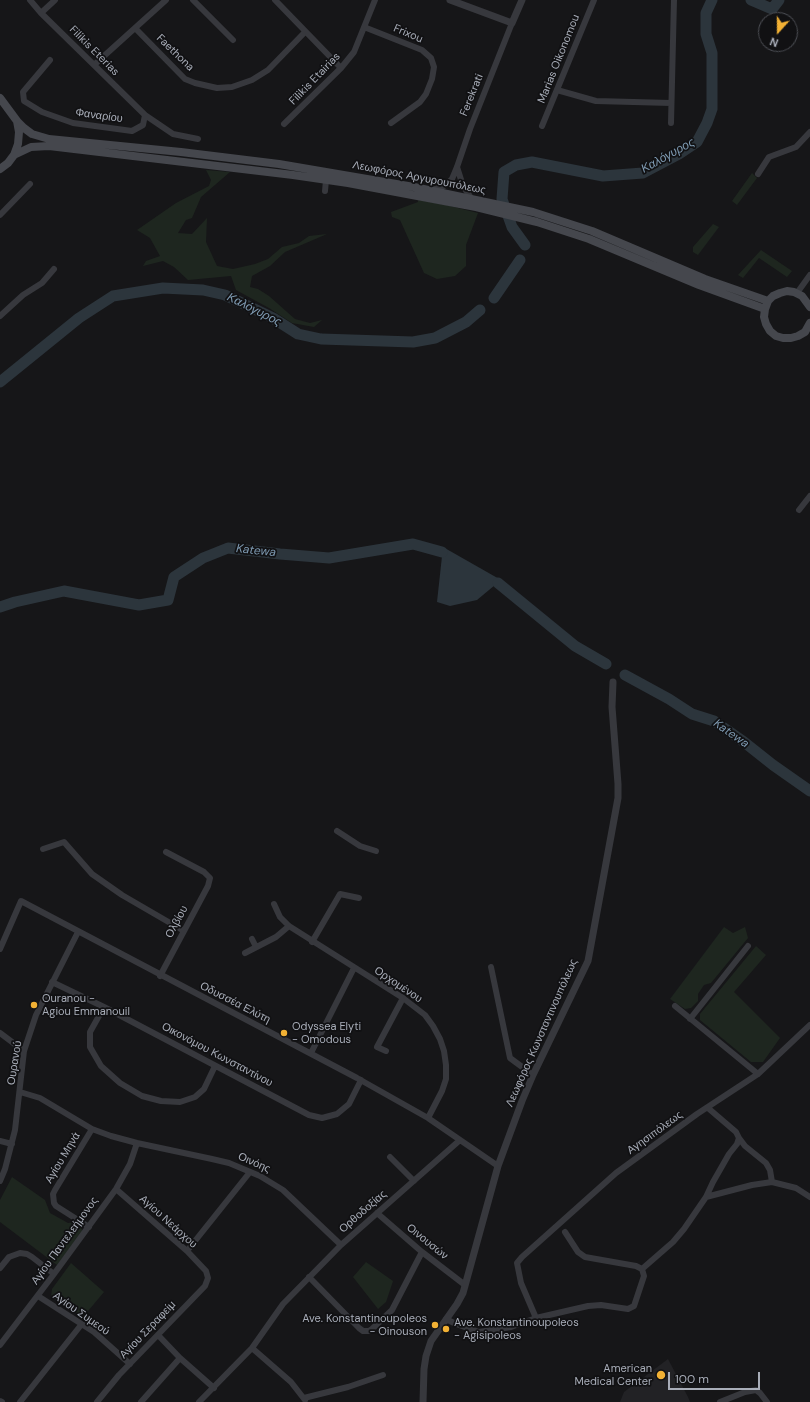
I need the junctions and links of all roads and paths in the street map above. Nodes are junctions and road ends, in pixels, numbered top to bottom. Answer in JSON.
{"nodes":[{"id":1,"x":30,"y":0,"type":"edge"},
{"id":2,"x":55,"y":0,"type":"edge"},
{"id":3,"x":166,"y":0,"type":"edge"},
{"id":4,"x":193,"y":0,"type":"edge"},
{"id":5,"x":275,"y":0,"type":"edge"},
{"id":6,"x":375,"y":0,"type":"edge"},
{"id":7,"x":450,"y":0,"type":"edge"},
{"id":8,"x":522,"y":0,"type":"edge"},
{"id":9,"x":594,"y":0,"type":"edge"},
{"id":10,"x":674,"y":0,"type":"edge"},
{"id":11,"x":42,"y":13,"type":"junction"},
{"id":12,"x":512,"y":23,"type":"junction"},
{"id":13,"x":364,"y":27,"type":"junction"},
{"id":14,"x":135,"y":28,"type":"junction"},
{"id":15,"x":305,"y":32,"type":"junction"},
{"id":16,"x":233,"y":40,"type":"dead end"},
{"id":17,"x":50,"y":60,"type":"dead end"},
{"id":18,"x":94,"y":66,"type":"junction"},
{"id":19,"x":341,"y":68,"type":"junction"},
{"id":20,"x":557,"y":90,"type":"junction"},
{"id":21,"x":0,"y":98,"type":"edge"},
{"id":22,"x":671,"y":103,"type":"junction"},
{"id":23,"x":4,"y":104,"type":"edge"},
{"id":24,"x":145,"y":115,"type":"junction"},
{"id":25,"x":17,"y":121,"type":"junction"},
{"id":26,"x":391,"y":123,"type":"dead end"},
{"id":27,"x":671,"y":123,"type":"dead end"},
{"id":28,"x":284,"y":124,"type":"dead end"},
{"id":29,"x":542,"y":126,"type":"dead end"},
{"id":30,"x":810,"y":132,"type":"edge"},
{"id":31,"x":198,"y":139,"type":"dead end"},
{"id":32,"x":49,"y":142,"type":"junction"},
{"id":33,"x":14,"y":155,"type":"junction"},
{"id":34,"x":457,"y":167,"type":"junction"},
{"id":35,"x":0,"y":169,"type":"edge"},
{"id":36,"x":758,"y":174,"type":"dead end"},
{"id":37,"x":326,"y":180,"type":"junction"},
{"id":38,"x":30,"y":184,"type":"dead end"},
{"id":39,"x":432,"y":190,"type":"junction"},
{"id":40,"x":325,"y":191,"type":"dead end"},
{"id":41,"x":471,"y":198,"type":"junction"},
{"id":42,"x":0,"y":215,"type":"edge"},
{"id":43,"x":54,"y":269,"type":"dead end"},
{"id":44,"x":810,"y":275,"type":"edge"},
{"id":45,"x":797,"y":294,"type":"junction"},
{"id":46,"x":768,"y":301,"type":"junction"},
{"id":47,"x":810,"y":307,"type":"edge"},
{"id":48,"x":765,"y":309,"type":"junction"},
{"id":49,"x":0,"y":316,"type":"edge"},
{"id":50,"x":809,"y":328,"type":"edge"},
{"id":51,"x":810,"y":496,"type":"edge"},
{"id":52,"x":799,"y":510,"type":"dead end"},
{"id":53,"x":613,"y":682,"type":"dead end"},
{"id":54,"x":338,"y":831,"type":"dead end"},
{"id":55,"x":43,"y":848,"type":"dead end"},
{"id":56,"x":376,"y":851,"type":"dead end"},
{"id":57,"x":166,"y":852,"type":"dead end"},
{"id":58,"x":359,"y":898,"type":"dead end"},
{"id":59,"x":274,"y":904,"type":"dead end"},
{"id":60,"x":289,"y":926,"type":"junction"},
{"id":61,"x":184,"y":931,"type":"junction"},
{"id":62,"x":78,"y":932,"type":"junction"},
{"id":63,"x":252,"y":939,"type":"dead end"},
{"id":64,"x":312,"y":942,"type":"junction"},
{"id":65,"x":748,"y":946,"type":"dead end"},
{"id":66,"x":256,"y":947,"type":"junction"},
{"id":67,"x":0,"y":949,"type":"edge"},
{"id":68,"x":245,"y":953,"type":"dead end"},
{"id":69,"x":490,"y":967,"type":"dead end"},
{"id":70,"x":354,"y":968,"type":"junction"},
{"id":71,"x":160,"y":976,"type":"junction"},
{"id":72,"x":52,"y":982,"type":"junction"},
{"id":73,"x":404,"y":998,"type":"junction"},
{"id":74,"x":675,"y":1006,"type":"dead end"},
{"id":75,"x":104,"y":1007,"type":"junction"},
{"id":76,"x":690,"y":1019,"type":"junction"},
{"id":77,"x":810,"y":1025,"type":"edge"},
{"id":78,"x":0,"y":1033,"type":"edge"},
{"id":79,"x":24,"y":1051,"type":"junction"},
{"id":80,"x":386,"y":1051,"type":"dead end"},
{"id":81,"x":311,"y":1053,"type":"junction"},
{"id":82,"x":215,"y":1066,"type":"junction"},
{"id":83,"x":758,"y":1074,"type":"junction"},
{"id":84,"x":533,"y":1075,"type":"junction"},
{"id":85,"x":361,"y":1080,"type":"junction"},
{"id":86,"x":20,"y":1092,"type":"junction"},
{"id":87,"x":708,"y":1108,"type":"junction"},
{"id":88,"x":428,"y":1118,"type":"junction"},
{"id":89,"x":92,"y":1129,"type":"junction"},
{"id":90,"x":739,"y":1138,"type":"junction"},
{"id":91,"x":460,"y":1140,"type":"junction"},
{"id":92,"x":0,"y":1141,"type":"edge"},
{"id":93,"x":137,"y":1143,"type":"junction"},
{"id":94,"x":12,"y":1144,"type":"junction"},
{"id":95,"x":390,"y":1158,"type":"dead end"},
{"id":96,"x":498,"y":1166,"type":"junction"},
{"id":97,"x":250,"y":1172,"type":"junction"},
{"id":98,"x":414,"y":1180,"type":"junction"},
{"id":99,"x":0,"y":1181,"type":"edge"},
{"id":100,"x":772,"y":1182,"type":"junction"},
{"id":101,"x":116,"y":1189,"type":"junction"},
{"id":102,"x":810,"y":1196,"type":"edge"},
{"id":103,"x":706,"y":1197,"type":"junction"},
{"id":104,"x":377,"y":1213,"type":"junction"},
{"id":105,"x":89,"y":1227,"type":"junction"},
{"id":106,"x":565,"y":1232,"type":"dead end"},
{"id":107,"x":341,"y":1244,"type":"junction"},
{"id":108,"x":187,"y":1251,"type":"junction"},
{"id":109,"x":422,"y":1252,"type":"junction"},
{"id":110,"x":0,"y":1268,"type":"edge"},
{"id":111,"x":642,"y":1269,"type":"junction"},
{"id":112,"x":206,"y":1270,"type":"joint"},
{"id":113,"x":54,"y":1274,"type":"junction"},
{"id":114,"x":309,"y":1277,"type":"junction"},
{"id":115,"x":465,"y":1284,"type":"junction"},
{"id":116,"x":38,"y":1296,"type":"junction"},
{"id":117,"x":536,"y":1318,"type":"junction"},
{"id":118,"x":446,"y":1319,"type":"junction"},
{"id":119,"x":81,"y":1325,"type":"junction"},
{"id":120,"x":158,"y":1335,"type":"junction"},
{"id":121,"x":1,"y":1340,"type":"edge"},
{"id":122,"x":252,"y":1348,"type":"junction"},
{"id":123,"x":180,"y":1358,"type":"junction"},
{"id":124,"x":130,"y":1364,"type":"junction"},
{"id":125,"x":383,"y":1375,"type":"dead end"},
{"id":126,"x":214,"y":1388,"type":"junction"},
{"id":127,"x":305,"y":1400,"type":"edge"},
{"id":128,"x":20,"y":1402,"type":"edge"},
{"id":129,"x":97,"y":1402,"type":"edge"},
{"id":130,"x":141,"y":1402,"type":"edge"},
{"id":131,"x":199,"y":1402,"type":"edge"},
{"id":132,"x":423,"y":1402,"type":"edge"},
{"id":133,"x":720,"y":1402,"type":"edge"},
{"id":134,"x":767,"y":1402,"type":"edge"}],
"edges":[{"from":1,"to":11,"type":"street","name":"Filikis Eterias"},
{"from":2,"to":11,"type":"street"},
{"from":3,"to":14,"type":"street"},
{"from":4,"to":16,"type":"street"},
{"from":5,"to":15,"type":"street"},
{"from":6,"to":13,"type":"street","name":"Filikis Etairias"},
{"from":7,"to":12,"type":"street"},
{"from":8,"to":12,"type":"street","name":"Ferekrati"},
{"from":9,"to":20,"type":"street","name":"Marias Oikonomou"},
{"from":10,"to":22,"type":"street"},
{"from":11,"to":18,"type":"street","name":"Filikis Eterias"},
{"from":12,"to":34,"type":"street","name":"Ferekrati"},
{"from":13,"to":19,"type":"street","name":"Filikis Etairias"},
{"from":13,"to":26,"type":"street","name":"Frixou"},
{"from":14,"to":15,"type":"street","name":"Faethona"},
{"from":14,"to":18,"type":"street"},
{"from":15,"to":19,"type":"street"},
{"from":17,"to":24,"type":"street","name":"Φαναρίου"},
{"from":18,"to":24,"type":"street","name":"Filikis Eterias"},
{"from":19,"to":28,"type":"street","name":"Filikis Etairias"},
{"from":20,"to":22,"type":"street"},
{"from":20,"to":29,"type":"street","name":"Marias Oikonomou"},
{"from":21,"to":23,"type":"main road"},
{"from":22,"to":27,"type":"street"},
{"from":23,"to":25,"type":"main road"},
{"from":24,"to":31,"type":"street"},
{"from":25,"to":32,"type":"main road"},
{"from":25,"to":33,"type":"main road"},
{"from":30,"to":36,"type":"street"},
{"from":32,"to":33,"type":"main road"},
{"from":32,"to":37,"type":"main road","name":"Λεωφόρος Αργυρουπόλεως"},
{"from":32,"to":39,"type":"main road","name":"Λεωφόρος Αργυρουπόλεως"},
{"from":33,"to":35,"type":"main road"},
{"from":34,"to":39,"type":"street","name":"Ferekrati"},
{"from":34,"to":41,"type":"street"},
{"from":37,"to":40,"type":"street"},
{"from":37,"to":48,"type":"main road","name":"Λεωφόρος Αργυρουπόλεως"},
{"from":38,"to":42,"type":"street"},
{"from":39,"to":41,"type":"main road","name":"Λεωφόρος Αργυρουπόλεως"},
{"from":41,"to":46,"type":"main road","name":"Λεωφόρος Αργυρουπόλεως"},
{"from":43,"to":49,"type":"street"},
{"from":44,"to":45,"type":"street"},
{"from":45,"to":46,"type":"main road"},
{"from":45,"to":47,"type":"main road"},
{"from":46,"to":48,"type":"main road"},
{"from":48,"to":50,"type":"main road"},
{"from":51,"to":52,"type":"street"},
{"from":53,"to":84,"type":"street","name":"Λεωφόρος Κωνσταντινουπόλεως"},
{"from":54,"to":56,"type":"street"},
{"from":55,"to":61,"type":"street"},
{"from":57,"to":61,"type":"street","name":"Ολβίου"},
{"from":58,"to":64,"type":"street"},
{"from":59,"to":60,"type":"street","name":"Ορχομένου"},
{"from":60,"to":64,"type":"street","name":"Ορχομένου"},
{"from":60,"to":66,"type":"street"},
{"from":61,"to":71,"type":"street","name":"Ολβίου"},
{"from":62,"to":67,"type":"street","name":"Οδυσσέα Ελύτη"},
{"from":62,"to":71,"type":"street","name":"Οδυσσέα Ελύτη"},
{"from":62,"to":72,"type":"street","name":"Ουρανού"},
{"from":63,"to":66,"type":"street"},
{"from":64,"to":70,"type":"street","name":"Ορχομένου"},
{"from":65,"to":76,"type":"street"},
{"from":66,"to":68,"type":"street"},
{"from":69,"to":84,"type":"street"},
{"from":70,"to":73,"type":"street","name":"Ορχομένου"},
{"from":70,"to":81,"type":"street"},
{"from":71,"to":81,"type":"street","name":"Οδυσσέα Ελύτη"},
{"from":72,"to":75,"type":"street","name":"Οικονόμου Κωνσταντίνου"},
{"from":72,"to":79,"type":"street","name":"Ουρανού"},
{"from":73,"to":80,"type":"street"},
{"from":73,"to":88,"type":"street","name":"Ορχομένου"},
{"from":74,"to":76,"type":"street"},
{"from":75,"to":82,"type":"street","name":"Οικονόμου Κωνσταντίνου"},
{"from":75,"to":82,"type":"street"},
{"from":76,"to":83,"type":"street"},
{"from":77,"to":83,"type":"street","name":"Αγησιπόλεως"},
{"from":78,"to":79,"type":"street"},
{"from":79,"to":86,"type":"street","name":"Ουρανού"},
{"from":81,"to":85,"type":"street","name":"Οδυσσέα Ελύτη"},
{"from":82,"to":85,"type":"street","name":"Οικονόμου Κωνσταντίνου"},
{"from":83,"to":87,"type":"street","name":"Αγησιπόλεως"},
{"from":84,"to":96,"type":"street","name":"Λεωφόρος Κωνσταντινουπόλεως"},
{"from":85,"to":88,"type":"street","name":"Οδυσσέα Ελύτη"},
{"from":86,"to":89,"type":"street","name":"Οινόης"},
{"from":86,"to":94,"type":"street","name":"Ουρανού"},
{"from":87,"to":90,"type":"street"},
{"from":87,"to":117,"type":"street","name":"Αγησιπόλεως"},
{"from":88,"to":91,"type":"street","name":"Οδυσσέα Ελύτη"},
{"from":89,"to":93,"type":"street","name":"Οινόης"},
{"from":89,"to":105,"type":"street","name":"Αγίου Μηνά"},
{"from":90,"to":100,"type":"street"},
{"from":90,"to":103,"type":"street"},
{"from":91,"to":96,"type":"street","name":"Οδυσσέα Ελύτη"},
{"from":91,"to":98,"type":"street","name":"Ορθοδοξίας"},
{"from":92,"to":94,"type":"street"},
{"from":93,"to":97,"type":"street","name":"Οινόης"},
{"from":93,"to":101,"type":"street","name":"Αγίου Παντελεήμονος"},
{"from":94,"to":99,"type":"street","name":"Ουρανού"},
{"from":95,"to":98,"type":"street"},
{"from":96,"to":115,"type":"street","name":"Λεωφόρος Κωνσταντινουπόλεως"},
{"from":97,"to":107,"type":"street","name":"Οινόης"},
{"from":97,"to":108,"type":"street"},
{"from":98,"to":104,"type":"street","name":"Ορθοδοξίας"},
{"from":100,"to":102,"type":"street"},
{"from":100,"to":103,"type":"street"},
{"from":101,"to":105,"type":"street","name":"Αγίου Παντελεήμονος"},
{"from":101,"to":108,"type":"street","name":"Αγίου Νεάρχου"},
{"from":103,"to":111,"type":"street"},
{"from":104,"to":107,"type":"street","name":"Ορθοδοξίας"},
{"from":104,"to":109,"type":"street","name":"Οινουσών"},
{"from":105,"to":113,"type":"street","name":"Αγίου Παντελεήμονος"},
{"from":106,"to":111,"type":"street"},
{"from":107,"to":114,"type":"street","name":"Ορθοδοξίας"},
{"from":108,"to":112,"type":"street","name":"Αγίου Νεάρχου"},
{"from":109,"to":114,"type":"street"},
{"from":109,"to":115,"type":"street","name":"Οινουσών"},
{"from":110,"to":113,"type":"street"},
{"from":111,"to":117,"type":"street"},
{"from":112,"to":120,"type":"street","name":"Αγίου Σεραφείμ"},
{"from":113,"to":116,"type":"street","name":"Αγίου Παντελεήμονος"},
{"from":114,"to":122,"type":"street","name":"Ορθοδοξίας"},
{"from":115,"to":118,"type":"street","name":"Λεωφόρος Κωνσταντινουπόλεως"},
{"from":116,"to":119,"type":"street","name":"Αγίου Συμεού"},
{"from":116,"to":121,"type":"street","name":"Αγίου Παντελεήμονος"},
{"from":117,"to":118,"type":"street"},
{"from":118,"to":132,"type":"street","name":"Λεωφόρος Κωνσταντινουπόλεως"},
{"from":119,"to":124,"type":"street","name":"Αγίου Συμεού"},
{"from":119,"to":128,"type":"street"},
{"from":120,"to":123,"type":"street"},
{"from":120,"to":124,"type":"street","name":"Αγίου Σεραφείμ"},
{"from":122,"to":126,"type":"street","name":"Ορθοδοξίας"},
{"from":122,"to":127,"type":"street"},
{"from":123,"to":126,"type":"street"},
{"from":123,"to":130,"type":"street"},
{"from":124,"to":129,"type":"street","name":"Αγίου Σεραφείμ"},
{"from":125,"to":127,"type":"street"},
{"from":126,"to":131,"type":"street","name":"Ορθοδοξίας"},
{"from":133,"to":134,"type":"street"}]}
